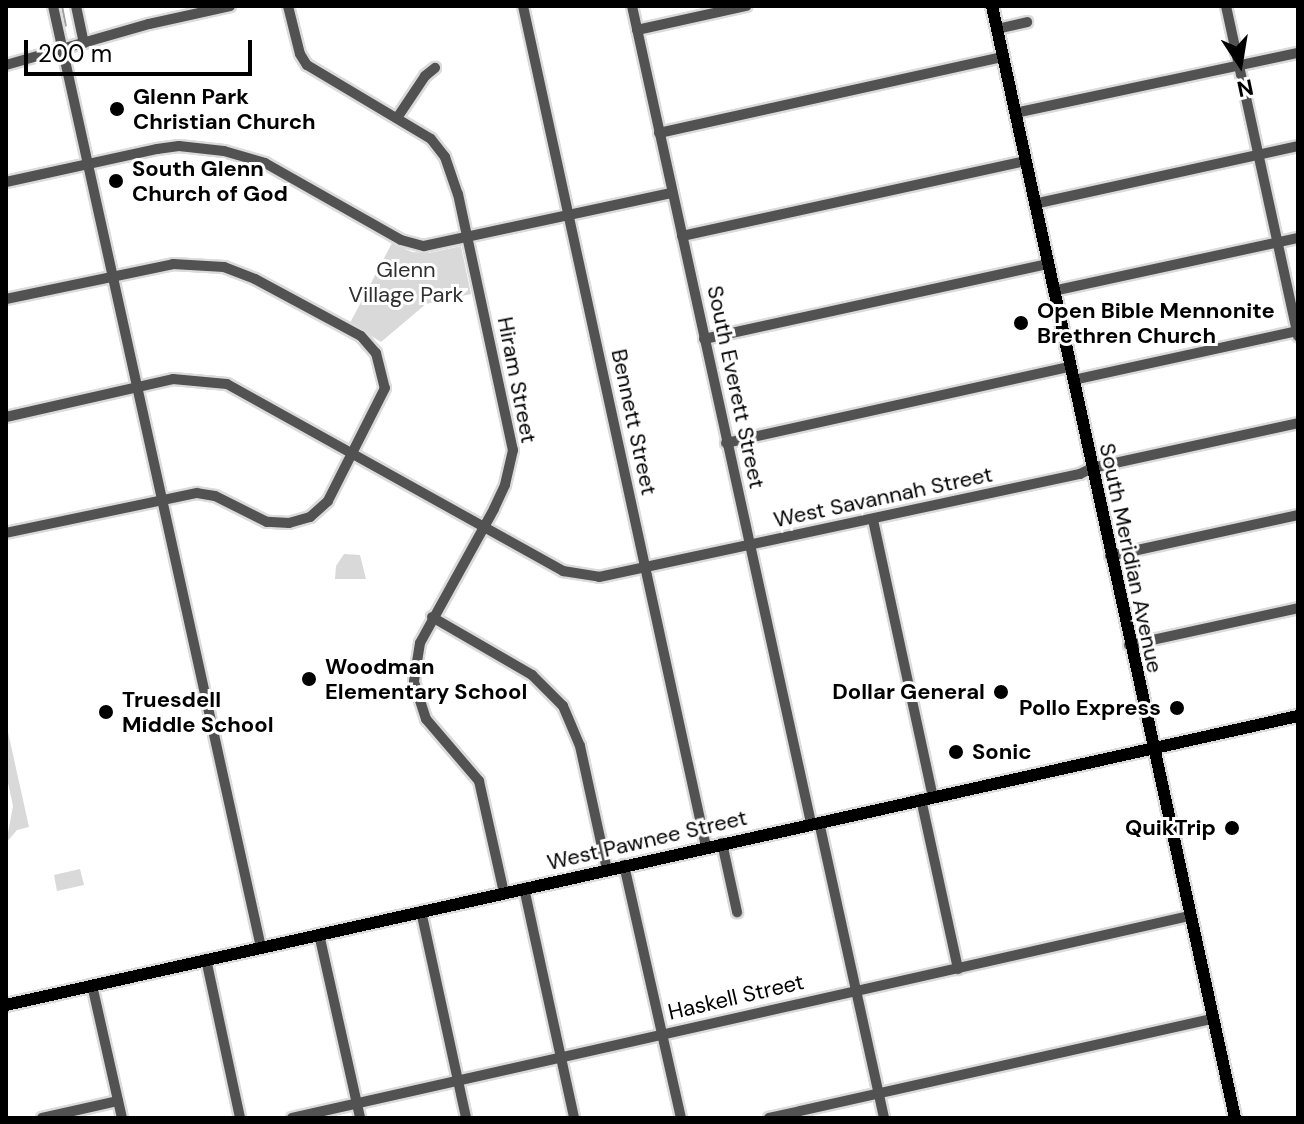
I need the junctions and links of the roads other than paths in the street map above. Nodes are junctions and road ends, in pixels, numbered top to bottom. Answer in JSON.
{"nodes":[{"id":1,"x":53,"y":6,"type":"edge"},
{"id":2,"x":76,"y":6,"type":"edge"},
{"id":3,"x":230,"y":6,"type":"edge"},
{"id":4,"x":288,"y":6,"type":"edge"},
{"id":5,"x":523,"y":6,"type":"edge"},
{"id":6,"x":632,"y":6,"type":"edge"},
{"id":7,"x":746,"y":6,"type":"edge"},
{"id":8,"x":992,"y":6,"type":"edge"},
{"id":9,"x":1226,"y":6,"type":"edge"},
{"id":10,"x":186,"y":11,"type":"edge"},
{"id":11,"x":1027,"y":22,"type":"dead end"},
{"id":12,"x":997,"y":29,"type":"junction"},
{"id":13,"x":637,"y":30,"type":"junction"},
{"id":14,"x":84,"y":43,"type":"junction"},
{"id":15,"x":64,"y":51,"type":"junction"},
{"id":16,"x":1298,"y":53,"type":"edge"},
{"id":17,"x":1003,"y":57,"type":"junction"},
{"id":18,"x":6,"y":65,"type":"edge"},
{"id":19,"x":1239,"y":66,"type":"junction"},
{"id":20,"x":435,"y":68,"type":"dead end"},
{"id":21,"x":1015,"y":113,"type":"junction"},
{"id":22,"x":397,"y":118,"type":"junction"},
{"id":23,"x":659,"y":133,"type":"junction"},
{"id":24,"x":1298,"y":146,"type":"edge"},
{"id":25,"x":1259,"y":154,"type":"junction"},
{"id":26,"x":1025,"y":161,"type":"junction"},
{"id":27,"x":88,"y":163,"type":"junction"},
{"id":28,"x":6,"y":182,"type":"edge"},
{"id":29,"x":672,"y":193,"type":"junction"},
{"id":30,"x":1034,"y":204,"type":"junction"},
{"id":31,"x":569,"y":215,"type":"junction"},
{"id":32,"x":682,"y":236,"type":"junction"},
{"id":33,"x":468,"y":237,"type":"junction"},
{"id":34,"x":1298,"y":238,"type":"edge"},
{"id":35,"x":1279,"y":243,"type":"junction"},
{"id":36,"x":1047,"y":264,"type":"junction"},
{"id":37,"x":113,"y":276,"type":"junction"},
{"id":38,"x":1053,"y":291,"type":"junction"},
{"id":39,"x":6,"y":299,"type":"edge"},
{"id":40,"x":1298,"y":333,"type":"edge"},
{"id":41,"x":704,"y":339,"type":"junction"},
{"id":42,"x":1071,"y":374,"type":"junction"},
{"id":43,"x":137,"y":387,"type":"junction"},
{"id":44,"x":6,"y":417,"type":"edge"},
{"id":45,"x":1298,"y":423,"type":"edge"},
{"id":46,"x":726,"y":443,"type":"junction"},
{"id":47,"x":354,"y":454,"type":"junction"},
{"id":48,"x":1092,"y":468,"type":"junction"},
{"id":49,"x":162,"y":500,"type":"junction"},
{"id":50,"x":1298,"y":515,"type":"edge"},
{"id":51,"x":873,"y":520,"type":"junction"},
{"id":52,"x":484,"y":526,"type":"junction"},
{"id":53,"x":6,"y":533,"type":"edge"},
{"id":54,"x":750,"y":546,"type":"junction"},
{"id":55,"x":1110,"y":556,"type":"junction"},
{"id":56,"x":646,"y":569,"type":"junction"},
{"id":57,"x":1298,"y":608,"type":"edge"},
{"id":58,"x":432,"y":617,"type":"junction"},
{"id":59,"x":1129,"y":645,"type":"junction"},
{"id":60,"x":1298,"y":716,"type":"edge"},
{"id":61,"x":1152,"y":749,"type":"junction"},
{"id":62,"x":927,"y":798,"type":"junction"},
{"id":63,"x":815,"y":823,"type":"junction"},
{"id":64,"x":722,"y":843,"type":"junction"},
{"id":65,"x":706,"y":847,"type":"junction"},
{"id":66,"x":624,"y":865,"type":"junction"},
{"id":67,"x":607,"y":870,"type":"junction"},
{"id":68,"x":524,"y":888,"type":"junction"},
{"id":69,"x":504,"y":893,"type":"junction"},
{"id":70,"x":421,"y":911,"type":"junction"},
{"id":71,"x":737,"y":912,"type":"dead end"},
{"id":72,"x":1189,"y":916,"type":"junction"},
{"id":73,"x":319,"y":934,"type":"junction"},
{"id":74,"x":261,"y":947,"type":"junction"},
{"id":75,"x":206,"y":959,"type":"junction"},
{"id":76,"x":958,"y":969,"type":"junction"},
{"id":77,"x":92,"y":985,"type":"junction"},
{"id":78,"x":856,"y":991,"type":"junction"},
{"id":79,"x":6,"y":1005,"type":"edge"},
{"id":80,"x":1213,"y":1019,"type":"junction"},
{"id":81,"x":662,"y":1034,"type":"junction"},
{"id":82,"x":561,"y":1058,"type":"junction"},
{"id":83,"x":458,"y":1081,"type":"junction"},
{"id":84,"x":879,"y":1093,"type":"junction"},
{"id":85,"x":118,"y":1101,"type":"junction"},
{"id":86,"x":357,"y":1103,"type":"junction"},
{"id":87,"x":787,"y":1116,"type":"edge"},
{"id":88,"x":42,"y":1118,"type":"edge"},
{"id":89,"x":122,"y":1118,"type":"edge"},
{"id":90,"x":240,"y":1118,"type":"edge"},
{"id":91,"x":292,"y":1118,"type":"edge"},
{"id":92,"x":360,"y":1118,"type":"edge"},
{"id":93,"x":466,"y":1118,"type":"edge"},
{"id":94,"x":574,"y":1118,"type":"edge"},
{"id":95,"x":681,"y":1118,"type":"edge"},
{"id":96,"x":769,"y":1118,"type":"edge"},
{"id":97,"x":884,"y":1118,"type":"edge"},
{"id":98,"x":1235,"y":1118,"type":"edge"}],
"edges":[{"from":1,"to":15,"type":"street"},
{"from":2,"to":14,"type":"street"},
{"from":3,"to":10,"type":"street"},
{"from":4,"to":22,"type":"street","name":"Hiram Street"},
{"from":5,"to":31,"type":"street","name":"Bennett Street"},
{"from":6,"to":13,"type":"street","name":"South Everett Street"},
{"from":7,"to":13,"type":"street"},
{"from":8,"to":12,"type":"main road","name":"South Meridian Avenue"},
{"from":9,"to":19,"type":"street"},
{"from":10,"to":14,"type":"street"},
{"from":11,"to":12,"type":"street"},
{"from":12,"to":17,"type":"main road","name":"South Meridian Avenue"},
{"from":13,"to":23,"type":"street","name":"South Everett Street"},
{"from":14,"to":15,"type":"street"},
{"from":15,"to":18,"type":"street"},
{"from":15,"to":27,"type":"street"},
{"from":16,"to":19,"type":"street"},
{"from":17,"to":21,"type":"main road","name":"South Meridian Avenue"},
{"from":17,"to":23,"type":"street"},
{"from":19,"to":21,"type":"street"},
{"from":19,"to":25,"type":"street"},
{"from":20,"to":22,"type":"street"},
{"from":21,"to":26,"type":"main road","name":"South Meridian Avenue"},
{"from":22,"to":33,"type":"street","name":"Hiram Street"},
{"from":23,"to":29,"type":"street","name":"South Everett Street"},
{"from":24,"to":25,"type":"street"},
{"from":25,"to":30,"type":"street"},
{"from":25,"to":35,"type":"street"},
{"from":26,"to":30,"type":"main road","name":"South Meridian Avenue"},
{"from":26,"to":32,"type":"street"},
{"from":27,"to":28,"type":"street"},
{"from":27,"to":33,"type":"street"},
{"from":27,"to":37,"type":"street"},
{"from":29,"to":31,"type":"street"},
{"from":29,"to":32,"type":"street","name":"South Everett Street"},
{"from":30,"to":36,"type":"main road","name":"South Meridian Avenue"},
{"from":31,"to":33,"type":"street"},
{"from":31,"to":56,"type":"street","name":"Bennett Street"},
{"from":32,"to":41,"type":"street","name":"South Everett Street"},
{"from":33,"to":52,"type":"street","name":"Hiram Street"},
{"from":34,"to":35,"type":"street"},
{"from":35,"to":38,"type":"street"},
{"from":35,"to":40,"type":"street"},
{"from":36,"to":38,"type":"main road","name":"South Meridian Avenue"},
{"from":36,"to":41,"type":"street"},
{"from":37,"to":39,"type":"street"},
{"from":37,"to":43,"type":"street"},
{"from":37,"to":47,"type":"street"},
{"from":38,"to":42,"type":"main road","name":"South Meridian Avenue"},
{"from":40,"to":42,"type":"street"},
{"from":41,"to":46,"type":"street","name":"South Everett Street"},
{"from":42,"to":46,"type":"street"},
{"from":42,"to":48,"type":"main road","name":"South Meridian Avenue"},
{"from":43,"to":44,"type":"street","name":"West Savannah Street"},
{"from":43,"to":47,"type":"street","name":"West Savannah Street"},
{"from":43,"to":49,"type":"street"},
{"from":45,"to":48,"type":"street","name":"West Savannah Street"},
{"from":46,"to":54,"type":"street","name":"South Everett Street"},
{"from":47,"to":49,"type":"street"},
{"from":47,"to":52,"type":"street","name":"West Savannah Street"},
{"from":48,"to":51,"type":"street","name":"West Savannah Street"},
{"from":48,"to":55,"type":"main road","name":"South Meridian Avenue"},
{"from":49,"to":53,"type":"street"},
{"from":49,"to":74,"type":"street"},
{"from":50,"to":55,"type":"street"},
{"from":51,"to":54,"type":"street","name":"West Savannah Street"},
{"from":51,"to":62,"type":"street"},
{"from":52,"to":56,"type":"street","name":"West Savannah Street"},
{"from":52,"to":58,"type":"street","name":"Hiram Street"},
{"from":54,"to":56,"type":"street","name":"West Savannah Street"},
{"from":54,"to":63,"type":"street","name":"South Everett Street"},
{"from":55,"to":59,"type":"main road","name":"South Meridian Avenue"},
{"from":56,"to":65,"type":"street","name":"Bennett Street"},
{"from":57,"to":59,"type":"street"},
{"from":58,"to":67,"type":"street"},
{"from":58,"to":69,"type":"street","name":"Hiram Street"},
{"from":59,"to":61,"type":"main road","name":"South Meridian Avenue"},
{"from":60,"to":61,"type":"main road","name":"West Pawnee Street"},
{"from":61,"to":62,"type":"main road","name":"West Pawnee Street"},
{"from":61,"to":72,"type":"main road","name":"South Meridian Avenue"},
{"from":62,"to":63,"type":"main road","name":"West Pawnee Street"},
{"from":62,"to":76,"type":"street"},
{"from":63,"to":64,"type":"main road","name":"West Pawnee Street"},
{"from":63,"to":78,"type":"street","name":"South Everett Street"},
{"from":64,"to":65,"type":"main road","name":"West Pawnee Street"},
{"from":64,"to":71,"type":"street"},
{"from":65,"to":66,"type":"main road","name":"West Pawnee Street"},
{"from":66,"to":67,"type":"main road","name":"West Pawnee Street"},
{"from":66,"to":81,"type":"street"},
{"from":67,"to":68,"type":"main road","name":"West Pawnee Street"},
{"from":68,"to":69,"type":"main road","name":"West Pawnee Street"},
{"from":68,"to":82,"type":"street"},
{"from":69,"to":70,"type":"main road","name":"West Pawnee Street"},
{"from":70,"to":73,"type":"main road","name":"West Pawnee Street"},
{"from":70,"to":83,"type":"street"},
{"from":72,"to":76,"type":"street","name":"Haskell Street"},
{"from":72,"to":80,"type":"main road","name":"South Meridian Avenue"},
{"from":73,"to":74,"type":"main road","name":"West Pawnee Street"},
{"from":73,"to":86,"type":"street"},
{"from":74,"to":75,"type":"main road","name":"West Pawnee Street"},
{"from":75,"to":77,"type":"main road","name":"West Pawnee Street"},
{"from":75,"to":90,"type":"street"},
{"from":76,"to":78,"type":"street","name":"Haskell Street"},
{"from":77,"to":79,"type":"main road","name":"West Pawnee Street"},
{"from":77,"to":85,"type":"street"},
{"from":78,"to":81,"type":"street","name":"Haskell Street"},
{"from":78,"to":84,"type":"street","name":"South Everett Street"},
{"from":80,"to":84,"type":"street"},
{"from":80,"to":98,"type":"main road","name":"South Meridian Avenue"},
{"from":81,"to":82,"type":"street","name":"Haskell Street"},
{"from":81,"to":95,"type":"street"},
{"from":82,"to":83,"type":"street","name":"Haskell Street"},
{"from":82,"to":94,"type":"street"},
{"from":83,"to":86,"type":"street","name":"Haskell Street"},
{"from":83,"to":93,"type":"street"},
{"from":84,"to":87,"type":"street"},
{"from":84,"to":97,"type":"street","name":"South Everett Street"},
{"from":85,"to":88,"type":"street"},
{"from":85,"to":89,"type":"street"},
{"from":86,"to":91,"type":"street","name":"Haskell Street"},
{"from":86,"to":92,"type":"street"},
{"from":87,"to":96,"type":"street"}]}
